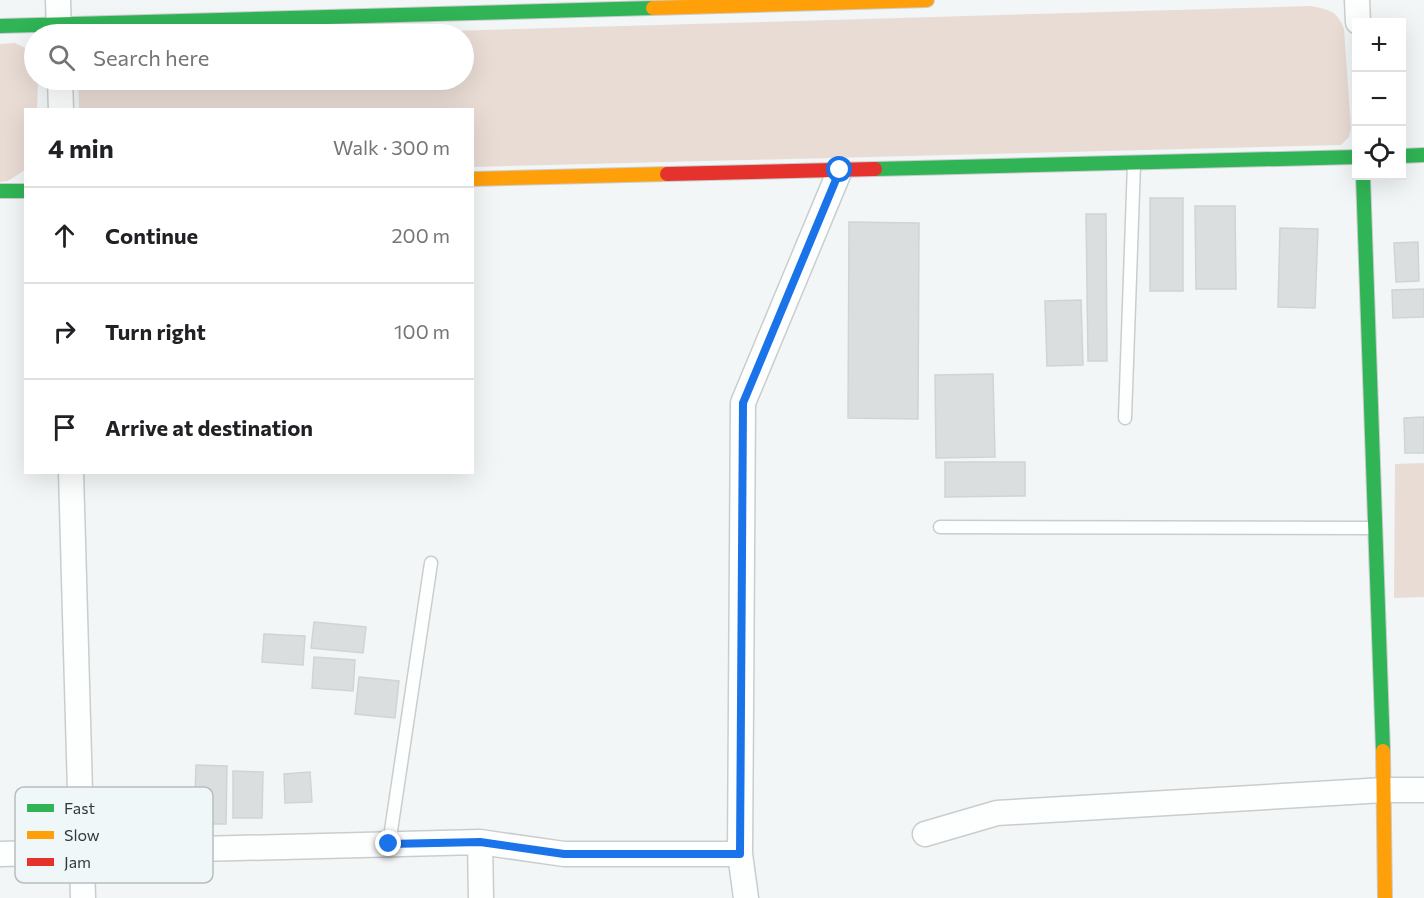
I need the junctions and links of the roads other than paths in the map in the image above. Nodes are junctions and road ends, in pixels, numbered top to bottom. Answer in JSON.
{"nodes":[{"id":1,"x":58,"y":0,"type":"edge"},
{"id":2,"x":927,"y":0,"type":"edge"},
{"id":3,"x":1357,"y":0,"type":"edge"},
{"id":4,"x":738,"y":3,"type":"edge"},
{"id":5,"x":1358,"y":18,"type":"edge"},
{"id":6,"x":59,"y":24,"type":"edge"},
{"id":7,"x":210,"y":24,"type":"edge"},
{"id":8,"x":0,"y":26,"type":"edge"},
{"id":9,"x":24,"y":28,"type":"edge"},
{"id":10,"x":60,"y":90,"type":"edge"},
{"id":11,"x":61,"y":108,"type":"edge"},
{"id":12,"x":1424,"y":155,"type":"edge"},
{"id":13,"x":1406,"y":156,"type":"edge"},
{"id":14,"x":1352,"y":157,"type":"edge"},
{"id":15,"x":1134,"y":162,"type":"junction"},
{"id":16,"x":840,"y":170,"type":"junction"},
{"id":17,"x":474,"y":179,"type":"edge"},
{"id":18,"x":1363,"y":180,"type":"edge"},
{"id":19,"x":24,"y":190,"type":"edge"},
{"id":20,"x":0,"y":191,"type":"edge"},
{"id":21,"x":1125,"y":418,"type":"dead end"},
{"id":22,"x":71,"y":474,"type":"edge"},
{"id":23,"x":940,"y":527,"type":"dead end"},
{"id":24,"x":1375,"y":528,"type":"junction"},
{"id":25,"x":431,"y":563,"type":"dead end"},
{"id":26,"x":80,"y":787,"type":"edge"},
{"id":27,"x":1384,"y":790,"type":"junction"},
{"id":28,"x":1424,"y":790,"type":"edge"},
{"id":29,"x":925,"y":834,"type":"dead end"},
{"id":30,"x":480,"y":842,"type":"junction"},
{"id":31,"x":389,"y":844,"type":"junction"},
{"id":32,"x":213,"y":848,"type":"edge"},
{"id":33,"x":15,"y":853,"type":"edge"},
{"id":34,"x":0,"y":854,"type":"edge"},
{"id":35,"x":740,"y":854,"type":"junction"},
{"id":36,"x":83,"y":883,"type":"edge"},
{"id":37,"x":83,"y":898,"type":"edge"},
{"id":38,"x":481,"y":898,"type":"edge"},
{"id":39,"x":746,"y":898,"type":"edge"},
{"id":40,"x":1385,"y":898,"type":"edge"}],
"edges":[{"from":1,"to":6,"type":"street"},
{"from":2,"to":4,"type":"street"},
{"from":3,"to":5,"type":"street"},
{"from":4,"to":7,"type":"street"},
{"from":8,"to":9,"type":"street"},
{"from":10,"to":11,"type":"street"},
{"from":12,"to":13,"type":"street"},
{"from":14,"to":15,"type":"street"},
{"from":15,"to":16,"type":"street"},
{"from":15,"to":21,"type":"lane"},
{"from":16,"to":17,"type":"street"},
{"from":16,"to":35,"type":"street"},
{"from":18,"to":24,"type":"street"},
{"from":19,"to":20,"type":"street"},
{"from":22,"to":26,"type":"street"},
{"from":23,"to":24,"type":"lane"},
{"from":24,"to":27,"type":"street"},
{"from":25,"to":31,"type":"lane"},
{"from":27,"to":28,"type":"street"},
{"from":27,"to":29,"type":"street"},
{"from":27,"to":40,"type":"street"},
{"from":30,"to":31,"type":"street"},
{"from":30,"to":35,"type":"street"},
{"from":30,"to":38,"type":"street"},
{"from":31,"to":32,"type":"street"},
{"from":33,"to":34,"type":"street"},
{"from":35,"to":39,"type":"street"},
{"from":36,"to":37,"type":"street"}]}
